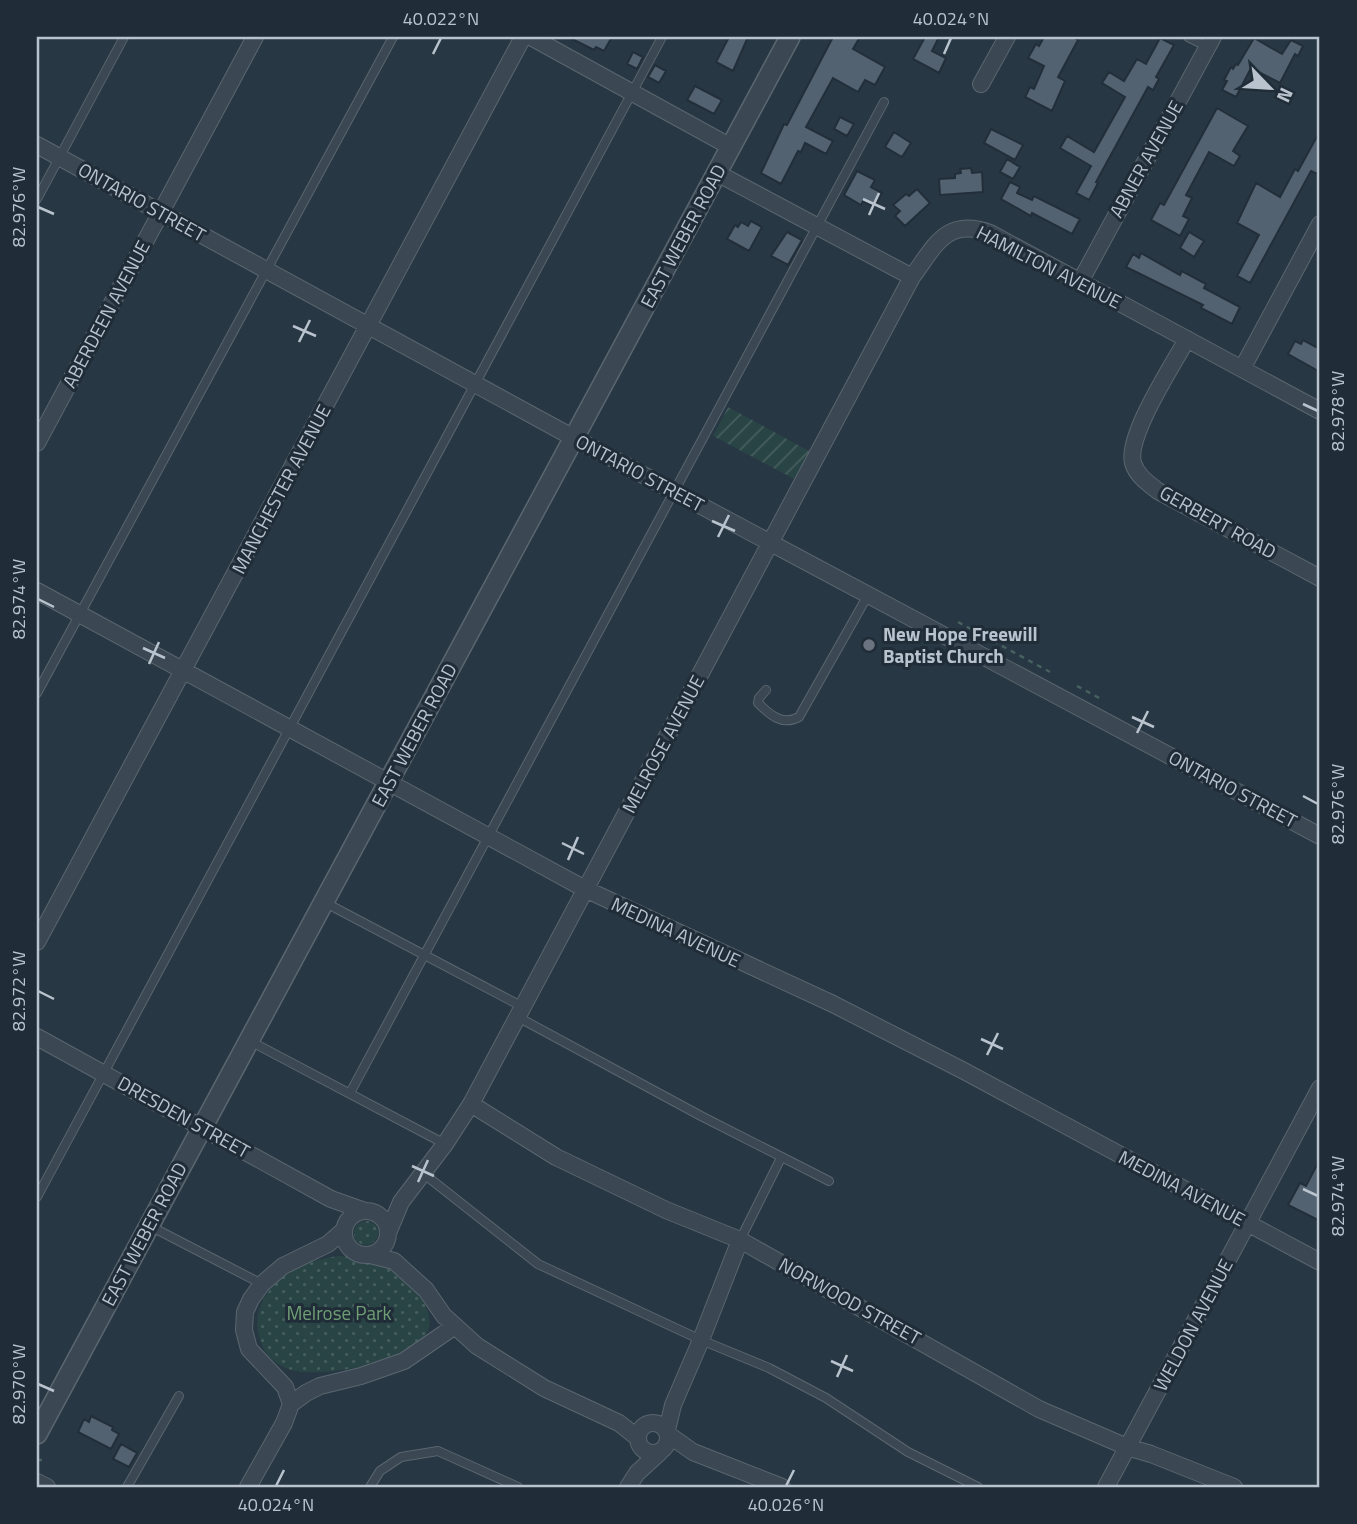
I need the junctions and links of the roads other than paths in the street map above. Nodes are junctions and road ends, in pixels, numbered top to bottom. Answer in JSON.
{"nodes":[{"id":1,"x":124,"y":37,"type":"edge"},
{"id":2,"x":255,"y":37,"type":"edge"},
{"id":3,"x":393,"y":37,"type":"edge"},
{"id":4,"x":523,"y":37,"type":"edge"},
{"id":5,"x":531,"y":37,"type":"edge"},
{"id":6,"x":662,"y":37,"type":"edge"},
{"id":7,"x":790,"y":37,"type":"edge"},
{"id":8,"x":1007,"y":37,"type":"edge"},
{"id":9,"x":1188,"y":37,"type":"edge"},
{"id":10,"x":1210,"y":42,"type":"edge"},
{"id":11,"x":981,"y":84,"type":"dead end"},
{"id":12,"x":632,"y":93,"type":"junction"},
{"id":13,"x":884,"y":102,"type":"dead end"},
{"id":14,"x":37,"y":145,"type":"edge"},
{"id":15,"x":731,"y":147,"type":"junction"},
{"id":16,"x":59,"y":158,"type":"junction"},
{"id":17,"x":717,"y":173,"type":"junction"},
{"id":18,"x":37,"y":199,"type":"edge"},
{"id":19,"x":160,"y":212,"type":"junction"},
{"id":20,"x":1320,"y":224,"type":"edge"},
{"id":21,"x":817,"y":226,"type":"junction"},
{"id":22,"x":265,"y":269,"type":"junction"},
{"id":23,"x":912,"y":277,"type":"junction"},
{"id":24,"x":1080,"y":282,"type":"junction"},
{"id":25,"x":368,"y":326,"type":"junction"},
{"id":26,"x":1187,"y":339,"type":"junction"},
{"id":27,"x":1242,"y":369,"type":"junction"},
{"id":28,"x":475,"y":384,"type":"junction"},
{"id":29,"x":1320,"y":411,"type":"edge"},
{"id":30,"x":574,"y":438,"type":"junction"},
{"id":31,"x":37,"y":443,"type":"edge"},
{"id":32,"x":674,"y":491,"type":"junction"},
{"id":33,"x":771,"y":543,"type":"junction"},
{"id":34,"x":1320,"y":578,"type":"edge"},
{"id":35,"x":37,"y":591,"type":"edge"},
{"id":36,"x":868,"y":594,"type":"junction"},
{"id":37,"x":79,"y":614,"type":"junction"},
{"id":38,"x":183,"y":671,"type":"junction"},
{"id":39,"x":766,"y":690,"type":"dead end"},
{"id":40,"x":37,"y":693,"type":"edge"},
{"id":41,"x":290,"y":728,"type":"junction"},
{"id":42,"x":388,"y":782,"type":"junction"},
{"id":43,"x":1320,"y":836,"type":"edge"},
{"id":44,"x":488,"y":837,"type":"junction"},
{"id":45,"x":585,"y":889,"type":"junction"},
{"id":46,"x":324,"y":902,"type":"junction"},
{"id":47,"x":37,"y":942,"type":"edge"},
{"id":48,"x":424,"y":955,"type":"junction"},
{"id":49,"x":519,"y":1011,"type":"junction"},
{"id":50,"x":37,"y":1037,"type":"edge"},
{"id":51,"x":249,"y":1041,"type":"junction"},
{"id":52,"x":104,"y":1073,"type":"junction"},
{"id":53,"x":1320,"y":1088,"type":"edge"},
{"id":54,"x":350,"y":1093,"type":"junction"},
{"id":55,"x":471,"y":1104,"type":"junction"},
{"id":56,"x":202,"y":1127,"type":"junction"},
{"id":57,"x":445,"y":1144,"type":"junction"},
{"id":58,"x":781,"y":1158,"type":"junction"},
{"id":59,"x":424,"y":1174,"type":"junction"},
{"id":60,"x":829,"y":1181,"type":"dead end"},
{"id":61,"x":37,"y":1197,"type":"edge"},
{"id":62,"x":331,"y":1199,"type":"junction"},
{"id":63,"x":401,"y":1202,"type":"junction"},
{"id":64,"x":370,"y":1212,"type":"junction"},
{"id":65,"x":1248,"y":1223,"type":"junction"},
{"id":66,"x":149,"y":1225,"type":"junction"},
{"id":67,"x":345,"y":1226,"type":"junction"},
{"id":68,"x":388,"y":1237,"type":"junction"},
{"id":69,"x":740,"y":1240,"type":"junction"},
{"id":70,"x":328,"y":1244,"type":"junction"},
{"id":71,"x":363,"y":1254,"type":"junction"},
{"id":72,"x":394,"y":1261,"type":"junction"},
{"id":73,"x":1320,"y":1262,"type":"edge"},
{"id":74,"x":262,"y":1284,"type":"junction"},
{"id":75,"x":455,"y":1326,"type":"junction"},
{"id":76,"x":701,"y":1340,"type":"junction"},
{"id":77,"x":179,"y":1396,"type":"dead end"},
{"id":78,"x":291,"y":1404,"type":"junction"},
{"id":79,"x":37,"y":1434,"type":"edge"},
{"id":80,"x":654,"y":1437,"type":"junction"},
{"id":81,"x":1127,"y":1447,"type":"junction"},
{"id":82,"x":37,"y":1482,"type":"edge"},
{"id":83,"x":47,"y":1487,"type":"edge"},
{"id":84,"x":127,"y":1487,"type":"edge"},
{"id":85,"x":248,"y":1487,"type":"edge"},
{"id":86,"x":370,"y":1487,"type":"edge"},
{"id":87,"x":518,"y":1487,"type":"edge"},
{"id":88,"x":628,"y":1487,"type":"edge"},
{"id":89,"x":782,"y":1487,"type":"edge"},
{"id":90,"x":978,"y":1487,"type":"edge"},
{"id":91,"x":1105,"y":1487,"type":"edge"},
{"id":92,"x":1234,"y":1487,"type":"edge"}],
"edges":[{"from":1,"to":16,"type":"lane"},
{"from":2,"to":19,"type":"street","name":"ABERDEEN AVENUE"},
{"from":3,"to":22,"type":"lane"},
{"from":4,"to":25,"type":"street","name":"MANCHESTER AVENUE"},
{"from":5,"to":12,"type":"street"},
{"from":6,"to":12,"type":"lane"},
{"from":7,"to":15,"type":"street","name":"EAST WEBER ROAD"},
{"from":8,"to":11,"type":"street"},
{"from":9,"to":10,"type":"lane"},
{"from":10,"to":24,"type":"street","name":"ABNER AVENUE"},
{"from":12,"to":15,"type":"street"},
{"from":12,"to":28,"type":"lane"},
{"from":13,"to":21,"type":"lane"},
{"from":14,"to":16,"type":"street","name":"ONTARIO STREET"},
{"from":15,"to":17,"type":"street","name":"EAST WEBER ROAD"},
{"from":16,"to":18,"type":"lane"},
{"from":16,"to":19,"type":"street","name":"ONTARIO STREET"},
{"from":17,"to":21,"type":"street"},
{"from":17,"to":30,"type":"street","name":"EAST WEBER ROAD"},
{"from":19,"to":22,"type":"street","name":"ONTARIO STREET"},
{"from":19,"to":31,"type":"street","name":"ABERDEEN AVENUE"},
{"from":20,"to":27,"type":"street"},
{"from":21,"to":23,"type":"street"},
{"from":21,"to":32,"type":"lane"},
{"from":22,"to":25,"type":"street","name":"ONTARIO STREET"},
{"from":22,"to":37,"type":"lane"},
{"from":23,"to":24,"type":"street","name":"HAMILTON AVENUE"},
{"from":23,"to":33,"type":"street","name":"MELROSE AVENUE"},
{"from":24,"to":26,"type":"street","name":"HAMILTON AVENUE"},
{"from":25,"to":28,"type":"street","name":"ONTARIO STREET"},
{"from":25,"to":38,"type":"street","name":"MANCHESTER AVENUE"},
{"from":26,"to":27,"type":"street","name":"HAMILTON AVENUE"},
{"from":26,"to":34,"type":"street","name":"GERBERT ROAD"},
{"from":27,"to":29,"type":"street","name":"HAMILTON AVENUE"},
{"from":28,"to":30,"type":"street","name":"ONTARIO STREET"},
{"from":28,"to":41,"type":"lane"},
{"from":30,"to":32,"type":"street","name":"ONTARIO STREET"},
{"from":30,"to":42,"type":"street","name":"EAST WEBER ROAD"},
{"from":32,"to":33,"type":"street","name":"ONTARIO STREET"},
{"from":32,"to":44,"type":"lane"},
{"from":33,"to":36,"type":"street","name":"ONTARIO STREET"},
{"from":33,"to":45,"type":"street","name":"MELROSE AVENUE"},
{"from":35,"to":37,"type":"street","name":"MEDINA AVENUE"},
{"from":36,"to":39,"type":"lane"},
{"from":36,"to":43,"type":"street","name":"ONTARIO STREET"},
{"from":37,"to":38,"type":"street","name":"MEDINA AVENUE"},
{"from":37,"to":40,"type":"lane"},
{"from":38,"to":41,"type":"street","name":"MEDINA AVENUE"},
{"from":38,"to":47,"type":"street","name":"MANCHESTER AVENUE"},
{"from":41,"to":42,"type":"street","name":"MEDINA AVENUE"},
{"from":41,"to":52,"type":"lane"},
{"from":42,"to":44,"type":"street","name":"MEDINA AVENUE"},
{"from":42,"to":46,"type":"street","name":"EAST WEBER ROAD"},
{"from":44,"to":45,"type":"street","name":"MEDINA AVENUE"},
{"from":44,"to":48,"type":"lane"},
{"from":45,"to":49,"type":"street","name":"MELROSE AVENUE"},
{"from":45,"to":65,"type":"street","name":"MEDINA AVENUE"},
{"from":46,"to":48,"type":"lane"},
{"from":46,"to":51,"type":"street","name":"EAST WEBER ROAD"},
{"from":48,"to":49,"type":"lane"},
{"from":48,"to":54,"type":"lane"},
{"from":49,"to":55,"type":"street","name":"MELROSE AVENUE"},
{"from":49,"to":58,"type":"lane"},
{"from":50,"to":52,"type":"street","name":"DRESDEN STREET"},
{"from":51,"to":54,"type":"lane"},
{"from":51,"to":56,"type":"street","name":"EAST WEBER ROAD"},
{"from":52,"to":56,"type":"street","name":"DRESDEN STREET"},
{"from":52,"to":61,"type":"lane"},
{"from":53,"to":65,"type":"street","name":"WELDON AVENUE"},
{"from":54,"to":57,"type":"lane"},
{"from":55,"to":57,"type":"street","name":"MELROSE AVENUE"},
{"from":55,"to":69,"type":"street","name":"NORWOOD STREET"},
{"from":56,"to":62,"type":"street","name":"DRESDEN STREET"},
{"from":56,"to":66,"type":"street","name":"EAST WEBER ROAD"},
{"from":57,"to":59,"type":"street","name":"MELROSE AVENUE"},
{"from":58,"to":60,"type":"lane"},
{"from":58,"to":69,"type":"lane"},
{"from":59,"to":63,"type":"street","name":"MELROSE AVENUE"},
{"from":59,"to":76,"type":"lane"},
{"from":62,"to":64,"type":"street","name":"DRESDEN STREET"},
{"from":62,"to":67,"type":"street","name":"DRESDEN STREET"},
{"from":63,"to":64,"type":"street","name":"MELROSE AVENUE"},
{"from":63,"to":68,"type":"street","name":"MELROSE AVENUE"},
{"from":64,"to":67,"type":"street"},
{"from":64,"to":68,"type":"street"},
{"from":65,"to":73,"type":"street","name":"MEDINA AVENUE"},
{"from":65,"to":81,"type":"street","name":"WELDON AVENUE"},
{"from":66,"to":74,"type":"lane"},
{"from":66,"to":79,"type":"street","name":"EAST WEBER ROAD"},
{"from":67,"to":70,"type":"street"},
{"from":67,"to":71,"type":"street"},
{"from":68,"to":71,"type":"street"},
{"from":68,"to":72,"type":"street"},
{"from":69,"to":76,"type":"street"},
{"from":69,"to":81,"type":"street","name":"NORWOOD STREET"},
{"from":70,"to":71,"type":"street"},
{"from":70,"to":74,"type":"street"},
{"from":71,"to":72,"type":"street"},
{"from":72,"to":75,"type":"street"},
{"from":74,"to":78,"type":"street"},
{"from":75,"to":78,"type":"street"},
{"from":75,"to":80,"type":"street"},
{"from":76,"to":80,"type":"street"},
{"from":76,"to":90,"type":"lane"},
{"from":77,"to":84,"type":"lane"},
{"from":78,"to":85,"type":"street"},
{"from":80,"to":88,"type":"street"},
{"from":80,"to":89,"type":"street"},
{"from":81,"to":91,"type":"street","name":"WELDON AVENUE"},
{"from":81,"to":92,"type":"street","name":"NORWOOD STREET"},
{"from":82,"to":83,"type":"street"},
{"from":86,"to":87,"type":"lane"}]}
